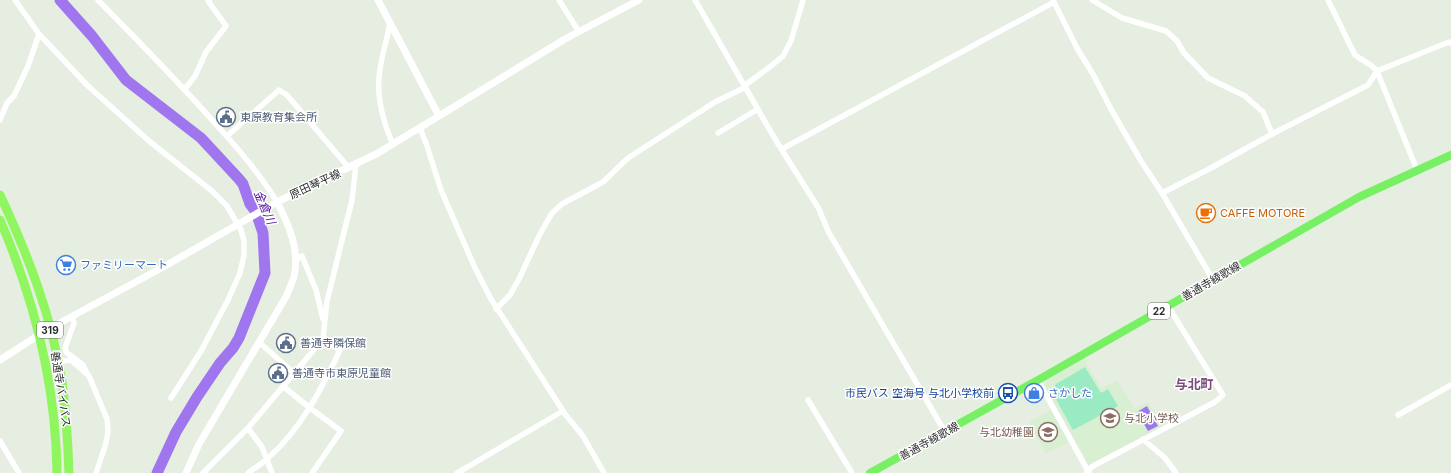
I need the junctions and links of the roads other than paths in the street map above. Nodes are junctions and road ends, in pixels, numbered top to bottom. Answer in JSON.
{"nodes":[{"id":1,"x":15,"y":0,"type":"edge"},
{"id":2,"x":98,"y":0,"type":"edge"},
{"id":3,"x":209,"y":0,"type":"edge"},
{"id":4,"x":378,"y":0,"type":"edge"},
{"id":5,"x":559,"y":0,"type":"edge"},
{"id":6,"x":639,"y":0,"type":"edge"},
{"id":7,"x":695,"y":0,"type":"edge"},
{"id":8,"x":803,"y":0,"type":"edge"},
{"id":9,"x":1092,"y":0,"type":"edge"},
{"id":10,"x":1328,"y":0,"type":"edge"},
{"id":11,"x":1053,"y":1,"type":"edge"},
{"id":12,"x":390,"y":23,"type":"junction"},
{"id":13,"x":579,"y":32,"type":"junction"},
{"id":14,"x":39,"y":34,"type":"junction"},
{"id":15,"x":1451,"y":43,"type":"edge"},
{"id":16,"x":1377,"y":71,"type":"junction"},
{"id":17,"x":745,"y":87,"type":"junction"},
{"id":18,"x":185,"y":89,"type":"junction"},
{"id":19,"x":758,"y":109,"type":"junction"},
{"id":20,"x":439,"y":116,"type":"junction"},
{"id":21,"x":0,"y":120,"type":"edge"},
{"id":22,"x":420,"y":128,"type":"junction"},
{"id":23,"x":718,"y":133,"type":"dead end"},
{"id":24,"x":1272,"y":134,"type":"junction"},
{"id":25,"x":227,"y":136,"type":"junction"},
{"id":26,"x":393,"y":144,"type":"junction"},
{"id":27,"x":782,"y":149,"type":"junction"},
{"id":28,"x":1451,"y":155,"type":"edge"},
{"id":29,"x":356,"y":165,"type":"junction"},
{"id":30,"x":349,"y":168,"type":"junction"},
{"id":31,"x":1417,"y":170,"type":"junction"},
{"id":32,"x":1162,"y":192,"type":"junction"},
{"id":33,"x":0,"y":195,"type":"edge"},
{"id":34,"x":275,"y":203,"type":"junction"},
{"id":35,"x":0,"y":220,"type":"edge"},
{"id":36,"x":238,"y":224,"type":"junction"},
{"id":37,"x":295,"y":260,"type":"junction"},
{"id":38,"x":1213,"y":280,"type":"junction"},
{"id":39,"x":1168,"y":306,"type":"junction"},
{"id":40,"x":496,"y":309,"type":"junction"},
{"id":41,"x":72,"y":317,"type":"junction"},
{"id":42,"x":324,"y":324,"type":"junction"},
{"id":43,"x":50,"y":329,"type":"junction"},
{"id":44,"x":40,"y":335,"type":"junction"},
{"id":45,"x":323,"y":339,"type":"junction"},
{"id":46,"x":260,"y":343,"type":"junction"},
{"id":47,"x":0,"y":360,"type":"edge"},
{"id":48,"x":58,"y":362,"type":"junction"},
{"id":49,"x":295,"y":374,"type":"junction"},
{"id":50,"x":88,"y":376,"type":"junction"},
{"id":51,"x":1038,"y":380,"type":"junction"},
{"id":52,"x":1451,"y":385,"type":"edge"},
{"id":53,"x":284,"y":387,"type":"junction"},
{"id":54,"x":171,"y":398,"type":"dead end"},
{"id":55,"x":808,"y":400,"type":"dead end"},
{"id":56,"x":310,"y":408,"type":"junction"},
{"id":57,"x":563,"y":411,"type":"junction"},
{"id":58,"x":1398,"y":415,"type":"dead end"},
{"id":59,"x":248,"y":428,"type":"junction"},
{"id":60,"x":945,"y":432,"type":"junction"},
{"id":61,"x":1143,"y":439,"type":"junction"},
{"id":62,"x":0,"y":441,"type":"edge"},
{"id":63,"x":267,"y":459,"type":"junction"},
{"id":64,"x":1088,"y":472,"type":"edge"},
{"id":65,"x":19,"y":473,"type":"edge"},
{"id":66,"x":57,"y":473,"type":"edge"},
{"id":67,"x":69,"y":473,"type":"edge"},
{"id":68,"x":96,"y":473,"type":"edge"},
{"id":69,"x":186,"y":473,"type":"edge"},
{"id":70,"x":203,"y":473,"type":"edge"},
{"id":71,"x":248,"y":473,"type":"edge"},
{"id":72,"x":272,"y":473,"type":"edge"},
{"id":73,"x":312,"y":473,"type":"edge"},
{"id":74,"x":457,"y":473,"type":"edge"},
{"id":75,"x":604,"y":473,"type":"edge"},
{"id":76,"x":852,"y":473,"type":"edge"},
{"id":77,"x":870,"y":473,"type":"edge"},
{"id":78,"x":1176,"y":473,"type":"edge"}],
"edges":[{"from":1,"to":14,"type":"street"},
{"from":2,"to":18,"type":"street"},
{"from":3,"to":18,"type":"street"},
{"from":4,"to":12,"type":"main road"},
{"from":5,"to":13,"type":"street"},
{"from":6,"to":13,"type":"main road","name":"原田琴平線"},
{"from":7,"to":17,"type":"street"},
{"from":8,"to":17,"type":"street"},
{"from":9,"to":24,"type":"street"},
{"from":10,"to":16,"type":"street"},
{"from":11,"to":27,"type":"street"},
{"from":11,"to":32,"type":"street"},
{"from":12,"to":20,"type":"main road"},
{"from":12,"to":26,"type":"street"},
{"from":13,"to":20,"type":"main road","name":"原田琴平線"},
{"from":14,"to":21,"type":"street"},
{"from":14,"to":36,"type":"street"},
{"from":15,"to":16,"type":"street"},
{"from":16,"to":24,"type":"street"},
{"from":16,"to":31,"type":"street"},
{"from":17,"to":19,"type":"street"},
{"from":17,"to":40,"type":"street"},
{"from":18,"to":25,"type":"street"},
{"from":19,"to":23,"type":"street"},
{"from":19,"to":27,"type":"street"},
{"from":20,"to":22,"type":"main road","name":"原田琴平線"},
{"from":22,"to":26,"type":"main road","name":"原田琴平線"},
{"from":22,"to":40,"type":"street"},
{"from":24,"to":32,"type":"street"},
{"from":25,"to":30,"type":"street"},
{"from":25,"to":34,"type":"street"},
{"from":26,"to":29,"type":"main road","name":"原田琴平線"},
{"from":27,"to":60,"type":"street"},
{"from":28,"to":31,"type":"main road","name":"善通寺綾歌線","number":"22"},
{"from":29,"to":30,"type":"main road","name":"原田琴平線"},
{"from":29,"to":42,"type":"street"},
{"from":30,"to":34,"type":"main road","name":"原田琴平線"},
{"from":31,"to":38,"type":"main road","name":"善通寺綾歌線","number":"22"},
{"from":32,"to":38,"type":"street"},
{"from":33,"to":43,"type":"highway","name":"善通寺バイパス","number":"319"},
{"from":34,"to":36,"type":"main road"},
{"from":34,"to":37,"type":"main road","name":"原田琴平線"},
{"from":35,"to":44,"type":"highway","name":"善通寺バイパス","number":"319"},
{"from":36,"to":41,"type":"main road"},
{"from":36,"to":54,"type":"street"},
{"from":37,"to":42,"type":"street"},
{"from":37,"to":46,"type":"main road","name":"原田琴平線"},
{"from":38,"to":39,"type":"main road","name":"善通寺綾歌線","number":"22"},
{"from":39,"to":51,"type":"main road","name":"善通寺綾歌線","number":"22"},
{"from":39,"to":61,"type":"street"},
{"from":40,"to":57,"type":"street"},
{"from":41,"to":43,"type":"main road"},
{"from":41,"to":50,"type":"street"},
{"from":42,"to":45,"type":"street"},
{"from":43,"to":44,"type":"main road"},
{"from":43,"to":48,"type":"highway","name":"善通寺バイパス","number":"319"},
{"from":44,"to":47,"type":"main road"},
{"from":44,"to":66,"type":"highway","name":"善通寺バイパス","number":"319"},
{"from":45,"to":49,"type":"street"},
{"from":45,"to":56,"type":"street"},
{"from":46,"to":49,"type":"street"},
{"from":46,"to":69,"type":"main road","name":"原田琴平線"},
{"from":48,"to":50,"type":"street"},
{"from":48,"to":67,"type":"highway","name":"善通寺バイパス","number":"319"},
{"from":49,"to":53,"type":"street"},
{"from":50,"to":68,"type":"street"},
{"from":51,"to":60,"type":"main road","name":"善通寺綾歌線","number":"22"},
{"from":51,"to":64,"type":"street"},
{"from":52,"to":58,"type":"street"},
{"from":53,"to":56,"type":"street"},
{"from":53,"to":59,"type":"street"},
{"from":55,"to":76,"type":"street"},
{"from":56,"to":63,"type":"street"},
{"from":56,"to":73,"type":"street"},
{"from":57,"to":74,"type":"street"},
{"from":57,"to":75,"type":"street"},
{"from":59,"to":63,"type":"street"},
{"from":59,"to":70,"type":"street"},
{"from":60,"to":77,"type":"main road","name":"善通寺綾歌線","number":"22"},
{"from":61,"to":64,"type":"street"},
{"from":61,"to":78,"type":"street"},
{"from":62,"to":65,"type":"street"},
{"from":63,"to":71,"type":"street"},
{"from":63,"to":72,"type":"street"}]}
